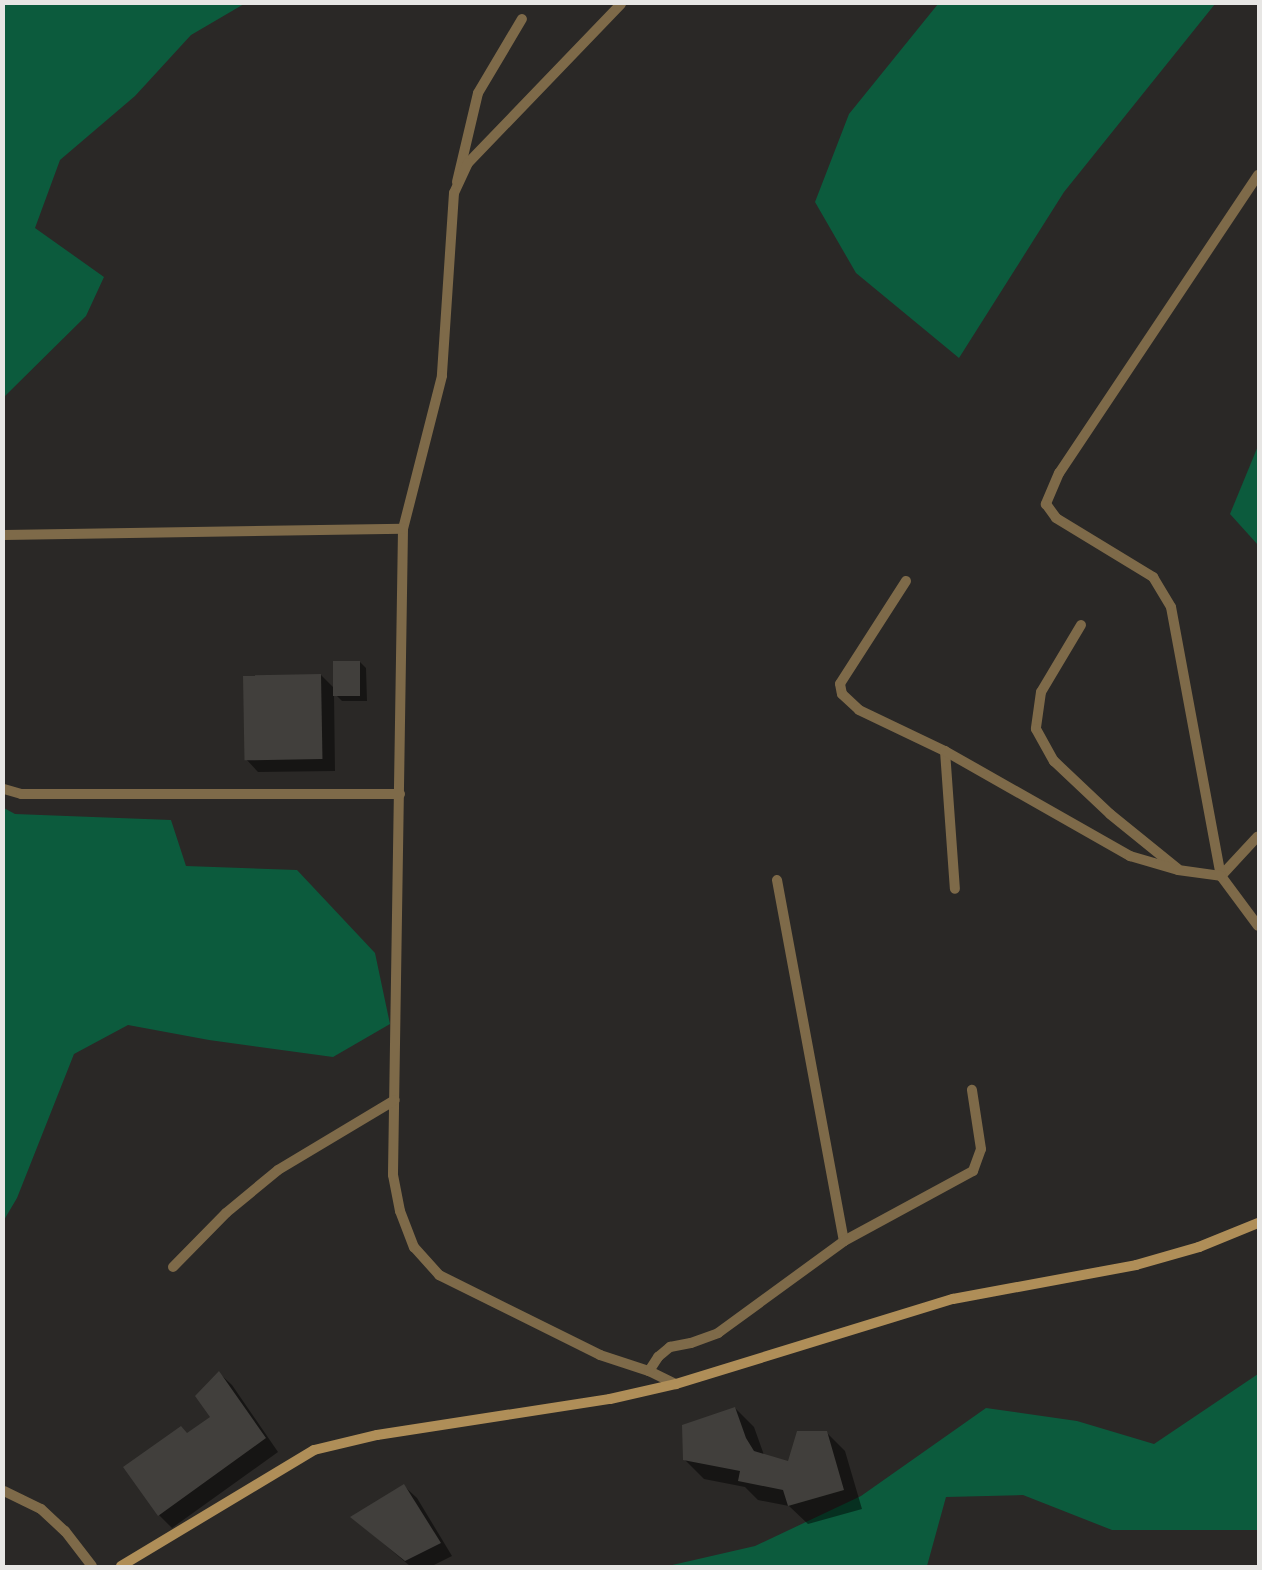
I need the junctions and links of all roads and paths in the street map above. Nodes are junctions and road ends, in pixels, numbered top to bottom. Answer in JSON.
{"nodes":[{"id":1,"x":621,"y":4,"type":"edge"},
{"id":2,"x":522,"y":19,"type":"dead end"},
{"id":3,"x":1258,"y":175,"type":"edge"},
{"id":4,"x":454,"y":193,"type":"junction"},
{"id":5,"x":402,"y":529,"type":"junction"},
{"id":6,"x":4,"y":535,"type":"edge"},
{"id":7,"x":906,"y":581,"type":"dead end"},
{"id":8,"x":1081,"y":624,"type":"dead end"},
{"id":9,"x":945,"y":751,"type":"junction"},
{"id":10,"x":4,"y":789,"type":"edge"},
{"id":11,"x":400,"y":794,"type":"junction"},
{"id":12,"x":1258,"y":836,"type":"edge"},
{"id":13,"x":1178,"y":870,"type":"junction"},
{"id":14,"x":1221,"y":876,"type":"junction"},
{"id":15,"x":776,"y":880,"type":"dead end"},
{"id":16,"x":955,"y":889,"type":"dead end"},
{"id":17,"x":1258,"y":926,"type":"edge"},
{"id":18,"x":972,"y":1090,"type":"dead end"},
{"id":19,"x":395,"y":1100,"type":"junction"},
{"id":20,"x":1258,"y":1223,"type":"edge"},
{"id":21,"x":844,"y":1241,"type":"junction"},
{"id":22,"x":173,"y":1267,"type":"dead end"},
{"id":23,"x":649,"y":1371,"type":"junction"},
{"id":24,"x":676,"y":1384,"type":"junction"},
{"id":25,"x":4,"y":1491,"type":"edge"},
{"id":26,"x":92,"y":1566,"type":"edge"},
{"id":27,"x":121,"y":1566,"type":"edge"}],
"edges":[{"from":1,"to":4,"type":"street"},
{"from":2,"to":4,"type":"street"},
{"from":3,"to":14,"type":"street"},
{"from":4,"to":5,"type":"street"},
{"from":5,"to":6,"type":"street"},
{"from":5,"to":11,"type":"street"},
{"from":7,"to":9,"type":"street"},
{"from":8,"to":13,"type":"street"},
{"from":9,"to":13,"type":"street"},
{"from":9,"to":16,"type":"street"},
{"from":10,"to":11,"type":"street"},
{"from":11,"to":19,"type":"street"},
{"from":12,"to":14,"type":"street"},
{"from":13,"to":14,"type":"street"},
{"from":14,"to":17,"type":"street"},
{"from":15,"to":21,"type":"street"},
{"from":18,"to":21,"type":"street"},
{"from":19,"to":22,"type":"street"},
{"from":19,"to":23,"type":"street"},
{"from":20,"to":24,"type":"street"},
{"from":21,"to":23,"type":"street"},
{"from":23,"to":24,"type":"street"},
{"from":24,"to":27,"type":"street"},
{"from":25,"to":26,"type":"street"}]}
